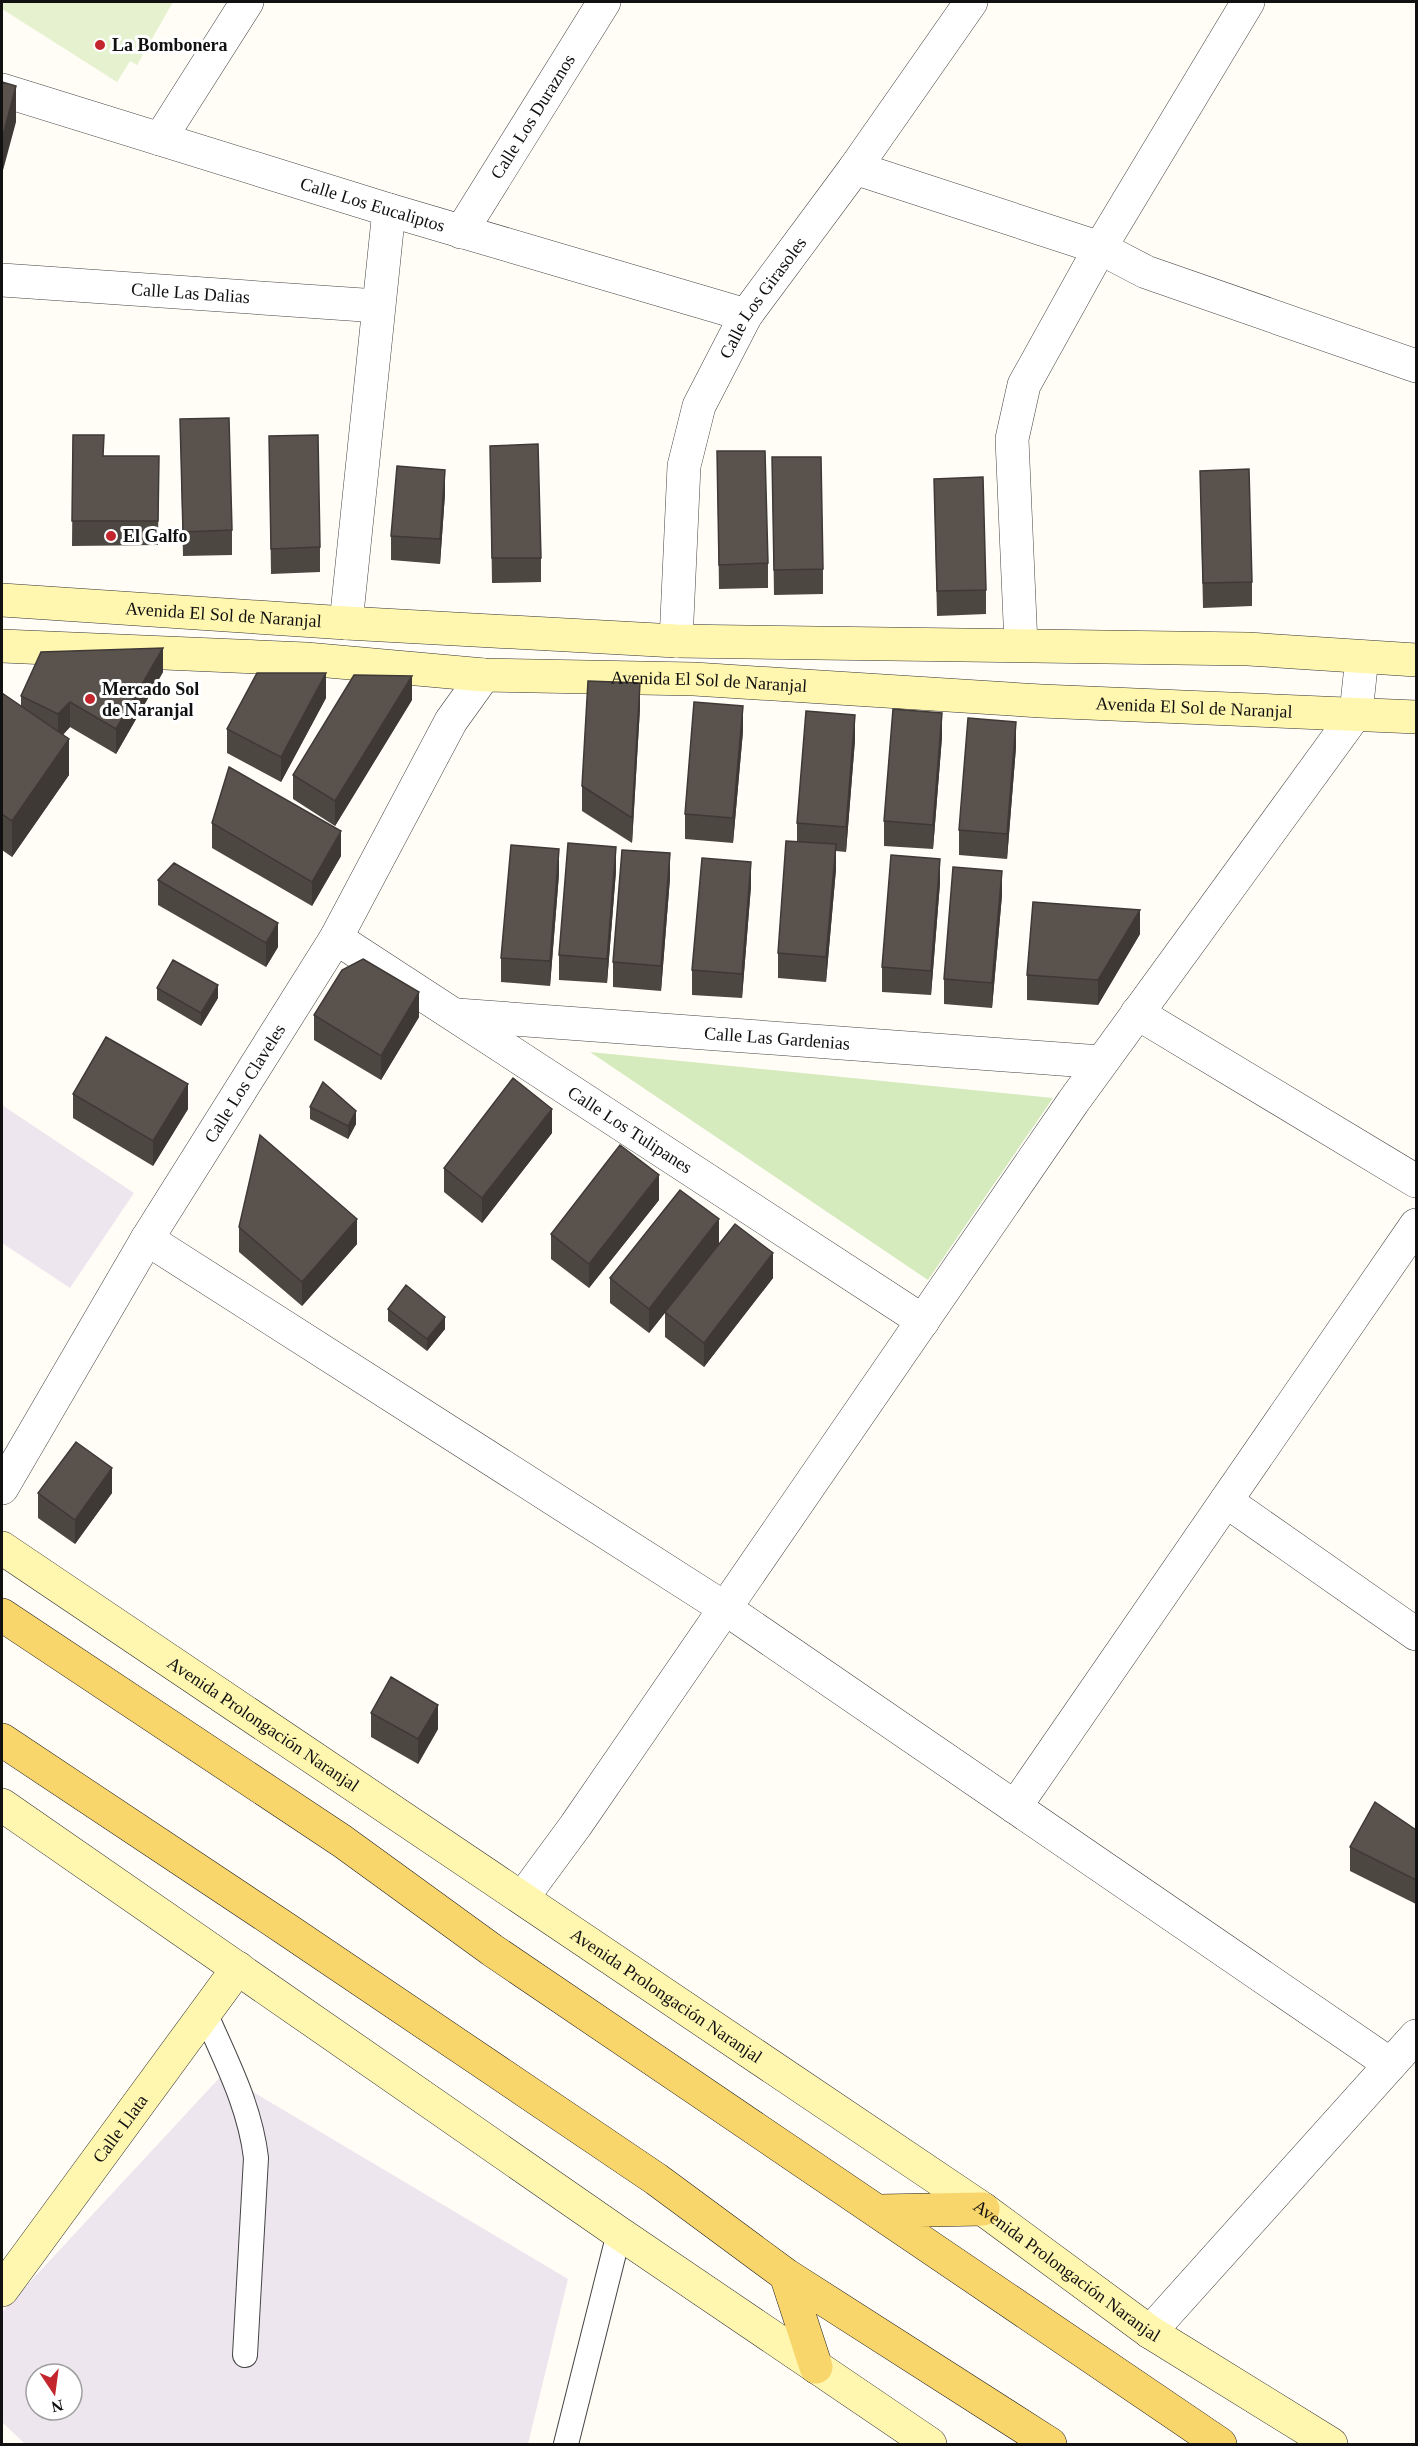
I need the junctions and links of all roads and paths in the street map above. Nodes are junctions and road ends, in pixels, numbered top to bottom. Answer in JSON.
{"nodes":[{"id":1,"x":247,"y":2,"type":"edge"},
{"id":2,"x":604,"y":2,"type":"edge"},
{"id":3,"x":971,"y":2,"type":"edge"},
{"id":4,"x":1248,"y":2,"type":"edge"},
{"id":5,"x":2,"y":90,"type":"edge"},
{"id":6,"x":160,"y":139,"type":"junction"},
{"id":7,"x":855,"y":168,"type":"junction"},
{"id":8,"x":389,"y":210,"type":"junction"},
{"id":9,"x":461,"y":231,"type":"junction"},
{"id":10,"x":1100,"y":248,"type":"junction"},
{"id":11,"x":2,"y":280,"type":"edge"},
{"id":12,"x":378,"y":306,"type":"junction"},
{"id":13,"x":746,"y":315,"type":"junction"},
{"id":14,"x":1416,"y":366,"type":"edge"},
{"id":15,"x":2,"y":600,"type":"edge"},
{"id":16,"x":346,"y":623,"type":"junction"},
{"id":17,"x":676,"y":641,"type":"junction"},
{"id":18,"x":1021,"y":645,"type":"junction"},
{"id":19,"x":2,"y":646,"type":"edge"},
{"id":20,"x":1362,"y":657,"type":"junction"},
{"id":21,"x":1416,"y":660,"type":"edge"},
{"id":22,"x":484,"y":675,"type":"junction"},
{"id":23,"x":1356,"y":713,"type":"junction"},
{"id":24,"x":1416,"y":717,"type":"edge"},
{"id":25,"x":336,"y":938,"type":"junction"},
{"id":26,"x":1137,"y":1013,"type":"junction"},
{"id":27,"x":453,"y":1015,"type":"junction"},
{"id":28,"x":1101,"y":1062,"type":"junction"},
{"id":29,"x":1416,"y":1181,"type":"edge"},
{"id":30,"x":1416,"y":1225,"type":"edge"},
{"id":31,"x":147,"y":1239,"type":"junction"},
{"id":32,"x":923,"y":1321,"type":"junction"},
{"id":33,"x":2,"y":1488,"type":"edge"},
{"id":34,"x":1226,"y":1501,"type":"junction"},
{"id":35,"x":2,"y":1548,"type":"edge"},
{"id":36,"x":726,"y":1609,"type":"junction"},
{"id":37,"x":2,"y":1615,"type":"edge"},
{"id":38,"x":1416,"y":1634,"type":"edge"},
{"id":39,"x":2,"y":1740,"type":"edge"},
{"id":40,"x":2,"y":1805,"type":"edge"},
{"id":41,"x":1015,"y":1807,"type":"junction"},
{"id":42,"x":522,"y":1897,"type":"junction"},
{"id":43,"x":238,"y":1968,"type":"junction"},
{"id":44,"x":205,"y":2013,"type":"junction"},
{"id":45,"x":1416,"y":2036,"type":"edge"},
{"id":46,"x":1390,"y":2064,"type":"junction"},
{"id":47,"x":982,"y":2209,"type":"junction"},
{"id":48,"x":879,"y":2211,"type":"junction"},
{"id":49,"x":619,"y":2233,"type":"junction"},
{"id":50,"x":786,"y":2275,"type":"junction"},
{"id":51,"x":2,"y":2290,"type":"edge"},
{"id":52,"x":1150,"y":2332,"type":"junction"},
{"id":53,"x":245,"y":2355,"type":"dead end"},
{"id":54,"x":816,"y":2367,"type":"junction"},
{"id":55,"x":566,"y":2445,"type":"edge"},
{"id":56,"x":930,"y":2445,"type":"edge"},
{"id":57,"x":1050,"y":2445,"type":"edge"},
{"id":58,"x":1220,"y":2445,"type":"edge"},
{"id":59,"x":1331,"y":2445,"type":"edge"}],
"edges":[{"from":1,"to":6,"type":"street"},
{"from":2,"to":9,"type":"street","name":"Calle Los Duraznos"},
{"from":3,"to":7,"type":"street","name":"Calle Los Girasoles"},
{"from":4,"to":10,"type":"street"},
{"from":5,"to":6,"type":"street","name":"Calle Los Eucaliptos"},
{"from":6,"to":8,"type":"street","name":"Calle Los Eucaliptos"},
{"from":7,"to":10,"type":"street"},
{"from":7,"to":13,"type":"street","name":"Calle Los Girasoles"},
{"from":8,"to":9,"type":"street","name":"Calle Los Eucaliptos"},
{"from":8,"to":12,"type":"street"},
{"from":9,"to":13,"type":"street","name":"Calle Los Eucaliptos"},
{"from":10,"to":14,"type":"street"},
{"from":10,"to":18,"type":"street"},
{"from":11,"to":12,"type":"street","name":"Calle Las Dalias"},
{"from":12,"to":16,"type":"street"},
{"from":13,"to":17,"type":"street","name":"Calle Los Girasoles"},
{"from":15,"to":16,"type":"street","name":"Avenida El Sol de Naranjal"},
{"from":16,"to":17,"type":"street","name":"Avenida El Sol de Naranjal"},
{"from":17,"to":18,"type":"street","name":"Avenida El Sol de Naranjal"},
{"from":18,"to":20,"type":"street","name":"Avenida El Sol de Naranjal"},
{"from":19,"to":22,"type":"street","name":"Avenida El Sol de Naranjal"},
{"from":20,"to":21,"type":"street","name":"Avenida El Sol de Naranjal"},
{"from":20,"to":23,"type":"street"},
{"from":22,"to":23,"type":"street","name":"Avenida El Sol de Naranjal"},
{"from":22,"to":25,"type":"street","name":"Calle Los Claveles"},
{"from":23,"to":24,"type":"street","name":"Avenida El Sol de Naranjal"},
{"from":23,"to":26,"type":"street"},
{"from":25,"to":27,"type":"street","name":"Calle Los Tulipanes"},
{"from":25,"to":31,"type":"street","name":"Calle Los Claveles"},
{"from":26,"to":28,"type":"street"},
{"from":26,"to":29,"type":"street"},
{"from":27,"to":28,"type":"street","name":"Calle Las Gardenias"},
{"from":27,"to":32,"type":"street","name":"Calle Los Tulipanes"},
{"from":28,"to":32,"type":"street"},
{"from":30,"to":34,"type":"street"},
{"from":31,"to":33,"type":"street","name":"Calle Los Claveles"},
{"from":31,"to":36,"type":"street"},
{"from":32,"to":36,"type":"street"},
{"from":34,"to":38,"type":"street"},
{"from":34,"to":41,"type":"street"},
{"from":35,"to":42,"type":"street","name":"Avenida Prolongación Naranjal"},
{"from":36,"to":41,"type":"street"},
{"from":36,"to":42,"type":"street"},
{"from":37,"to":48,"type":"main road"},
{"from":39,"to":50,"type":"main road"},
{"from":40,"to":43,"type":"street"},
{"from":41,"to":46,"type":"street"},
{"from":42,"to":47,"type":"street","name":"Avenida Prolongación Naranjal"},
{"from":43,"to":44,"type":"street","name":"Calle Llata"},
{"from":43,"to":49,"type":"street"},
{"from":44,"to":51,"type":"street","name":"Calle Llata"},
{"from":44,"to":53,"type":"lane"},
{"from":45,"to":46,"type":"street"},
{"from":46,"to":52,"type":"street"},
{"from":47,"to":48,"type":"main road"},
{"from":47,"to":52,"type":"street","name":"Avenida Prolongación Naranjal"},
{"from":48,"to":58,"type":"main road"},
{"from":49,"to":54,"type":"street"},
{"from":49,"to":55,"type":"lane"},
{"from":50,"to":54,"type":"main road"},
{"from":50,"to":57,"type":"main road"},
{"from":52,"to":59,"type":"street","name":"Avenida Prolongación Naranjal"},
{"from":54,"to":56,"type":"street"}]}
